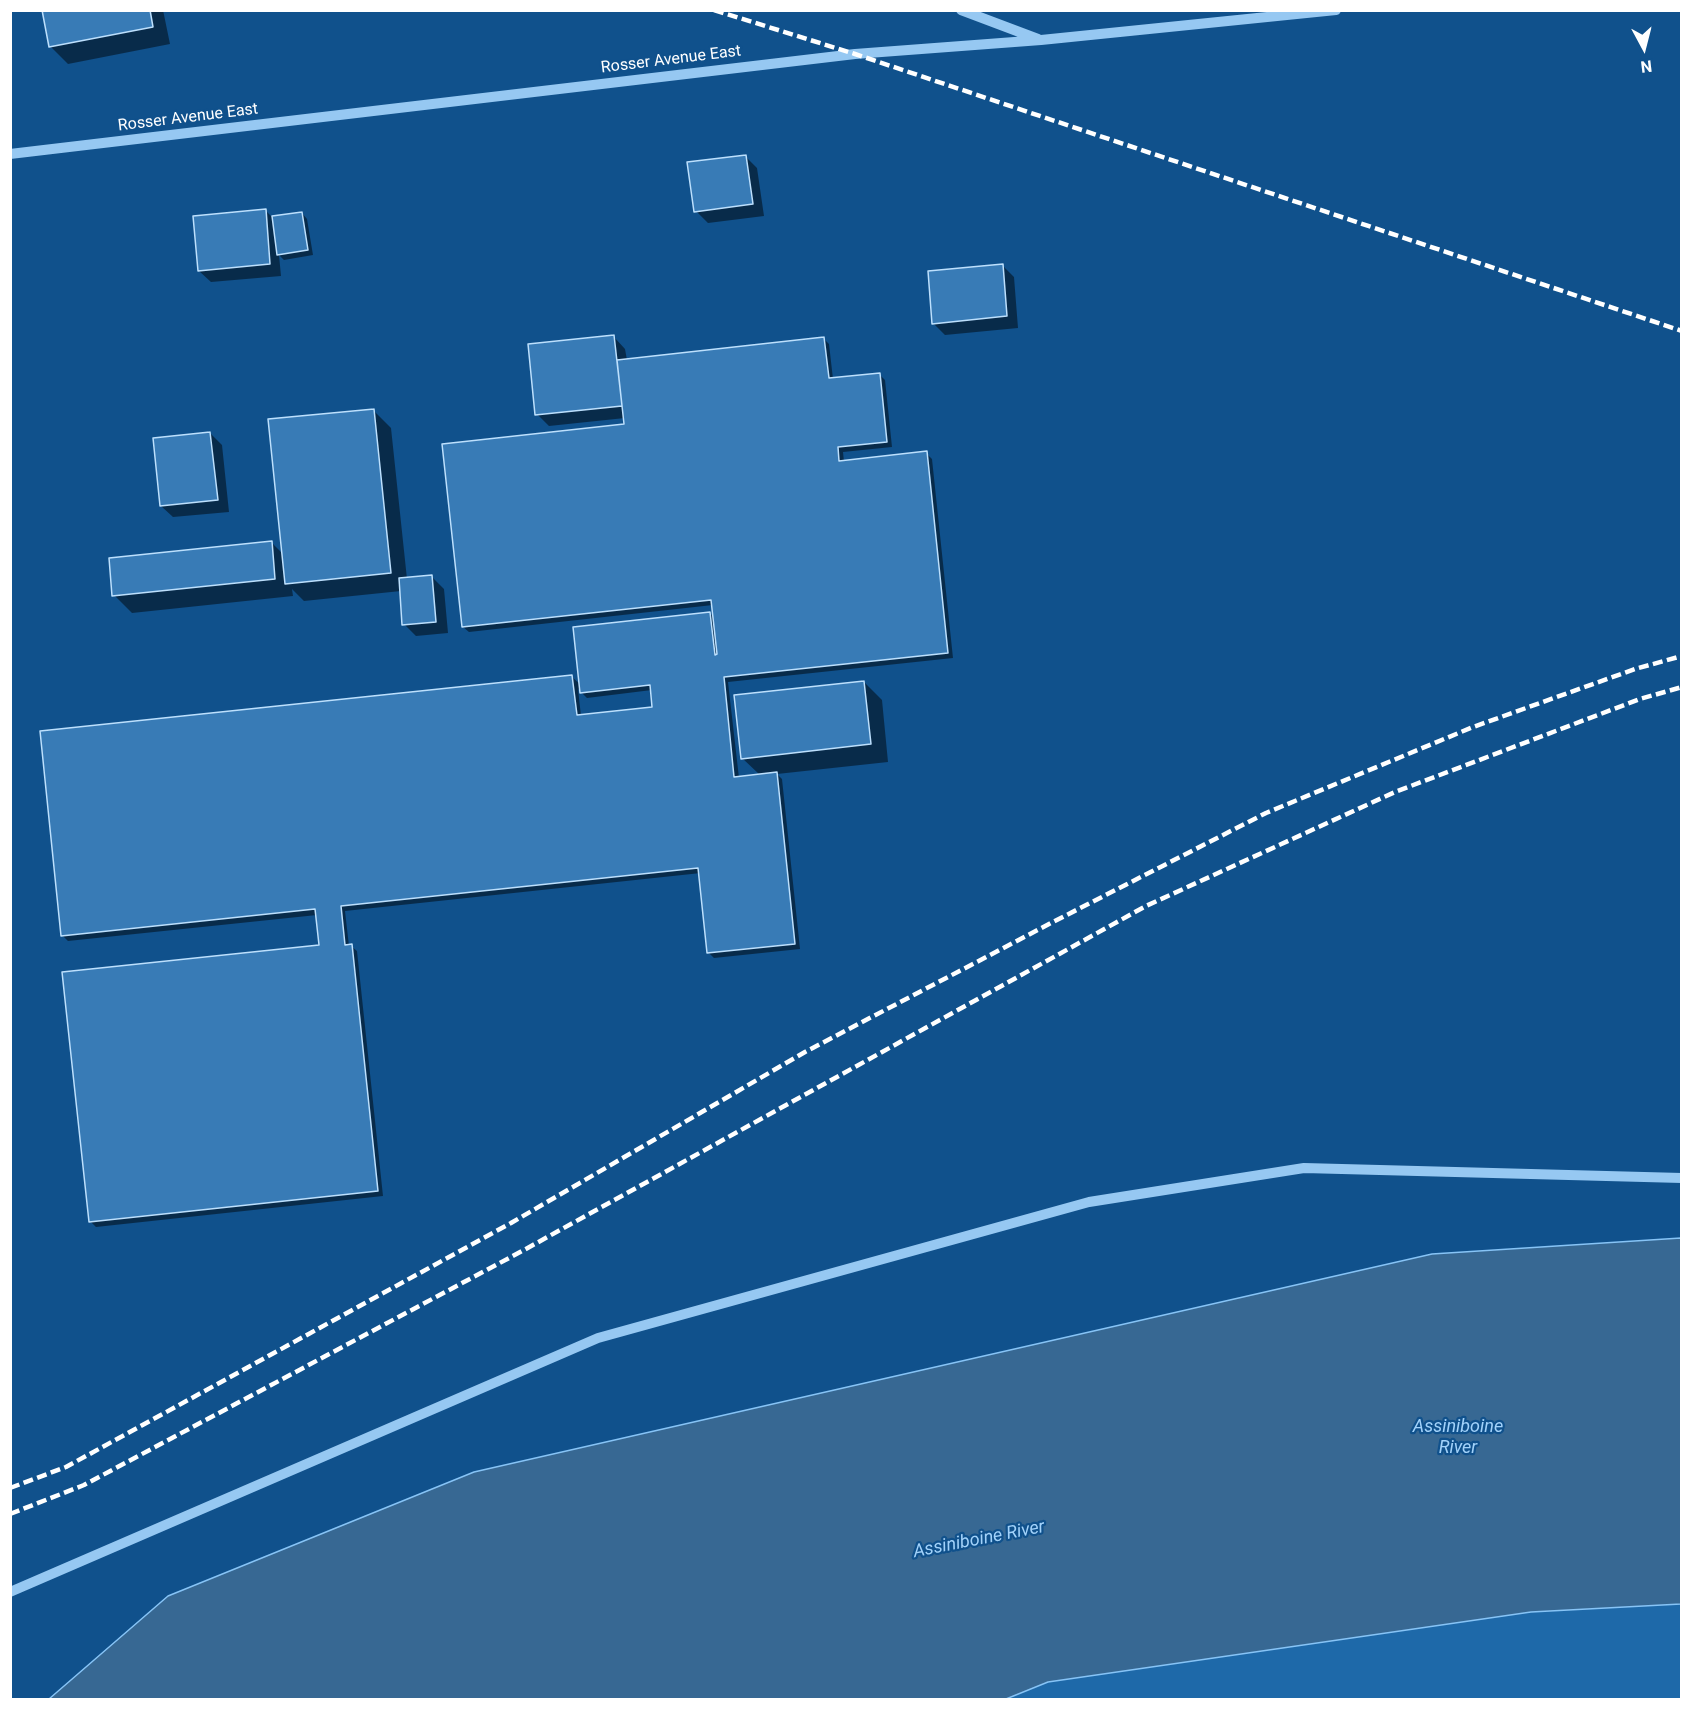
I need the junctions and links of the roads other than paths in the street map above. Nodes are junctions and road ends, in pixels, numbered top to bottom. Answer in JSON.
{"nodes":[{"id":1,"x":961,"y":10,"type":"edge"},
{"id":2,"x":1336,"y":10,"type":"edge"},
{"id":3,"x":1041,"y":40,"type":"junction"},
{"id":4,"x":10,"y":154,"type":"edge"},
{"id":5,"x":1682,"y":1178,"type":"edge"},
{"id":6,"x":10,"y":1592,"type":"edge"}],
"edges":[{"from":1,"to":3,"type":"street"},
{"from":2,"to":3,"type":"street","name":"Rosser Avenue East"},
{"from":3,"to":4,"type":"street","name":"Rosser Avenue East"},
{"from":5,"to":6,"type":"street"}]}
